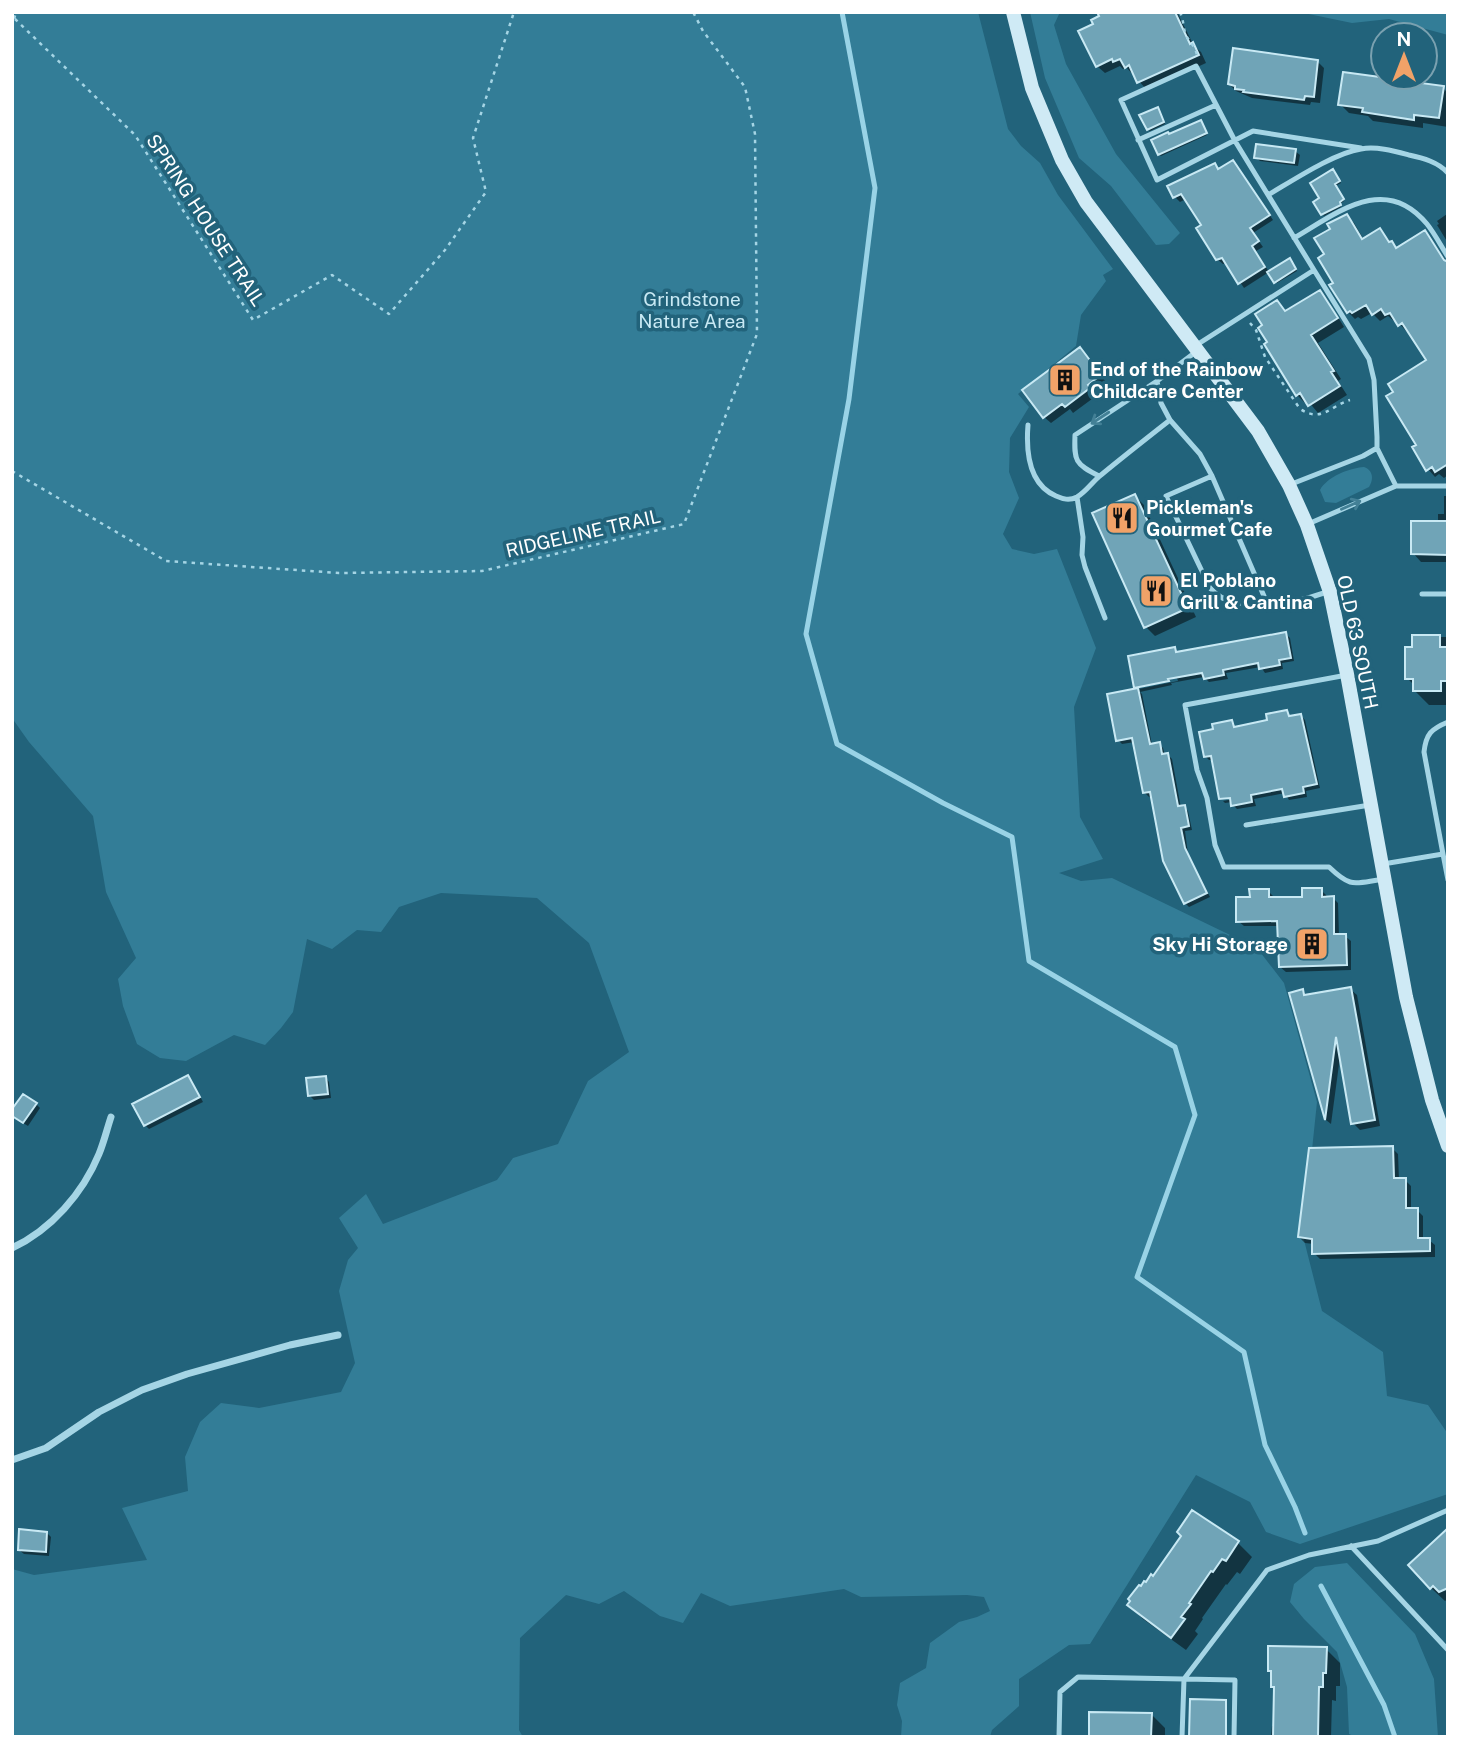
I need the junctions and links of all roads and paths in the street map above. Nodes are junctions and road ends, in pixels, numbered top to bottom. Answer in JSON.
{"nodes":[{"id":1,"x":16,"y":12,"type":"edge"},
{"id":2,"x":514,"y":12,"type":"edge"},
{"id":3,"x":693,"y":12,"type":"edge"},
{"id":4,"x":1013,"y":12,"type":"edge"},
{"id":5,"x":1181,"y":12,"type":"edge"},
{"id":6,"x":15,"y":19,"type":"junction"},
{"id":7,"x":12,"y":27,"type":"edge"},
{"id":8,"x":1196,"y":66,"type":"junction"},
{"id":9,"x":1216,"y":105,"type":"junction"},
{"id":10,"x":1138,"y":140,"type":"junction"},
{"id":11,"x":1235,"y":141,"type":"junction"},
{"id":12,"x":1361,"y":148,"type":"junction"},
{"id":13,"x":1448,"y":173,"type":"edge"},
{"id":14,"x":1268,"y":195,"type":"junction"},
{"id":15,"x":1294,"y":238,"type":"junction"},
{"id":16,"x":1448,"y":257,"type":"edge"},
{"id":17,"x":1314,"y":270,"type":"junction"},
{"id":18,"x":1244,"y":314,"type":"junction"},
{"id":19,"x":1196,"y":348,"type":"junction"},
{"id":20,"x":1157,"y":381,"type":"junction"},
{"id":21,"x":1350,"y":400,"type":"dead end"},
{"id":22,"x":1170,"y":420,"type":"junction"},
{"id":23,"x":1028,"y":425,"type":"dead end"},
{"id":24,"x":1377,"y":448,"type":"junction"},
{"id":25,"x":12,"y":471,"type":"edge"},
{"id":26,"x":1099,"y":476,"type":"junction"},
{"id":27,"x":1212,"y":476,"type":"junction"},
{"id":28,"x":1289,"y":485,"type":"junction"},
{"id":29,"x":1396,"y":486,"type":"junction"},
{"id":30,"x":1448,"y":486,"type":"edge"},
{"id":31,"x":1077,"y":497,"type":"junction"},
{"id":32,"x":1307,"y":525,"type":"junction"},
{"id":33,"x":1330,"y":592,"type":"junction"},
{"id":34,"x":1422,"y":594,"type":"dead end"},
{"id":35,"x":1448,"y":594,"type":"edge"},
{"id":36,"x":1267,"y":603,"type":"junction"},
{"id":37,"x":1105,"y":618,"type":"dead end"},
{"id":38,"x":1347,"y":674,"type":"junction"},
{"id":39,"x":1448,"y":722,"type":"edge"},
{"id":40,"x":1370,"y":805,"type":"junction"},
{"id":41,"x":1246,"y":825,"type":"dead end"},
{"id":42,"x":1443,"y":854,"type":"junction"},
{"id":43,"x":1382,"y":872,"type":"junction"},
{"id":44,"x":1448,"y":880,"type":"edge"},
{"id":45,"x":111,"y":1117,"type":"dead end"},
{"id":46,"x":1448,"y":1146,"type":"edge"},
{"id":47,"x":12,"y":1248,"type":"edge"},
{"id":48,"x":338,"y":1335,"type":"dead end"},
{"id":49,"x":12,"y":1460,"type":"edge"},
{"id":50,"x":1448,"y":1510,"type":"edge"},
{"id":51,"x":1351,"y":1546,"type":"junction"},
{"id":52,"x":1448,"y":1650,"type":"edge"},
{"id":53,"x":1184,"y":1679,"type":"junction"},
{"id":54,"x":1059,"y":1737,"type":"edge"},
{"id":55,"x":1182,"y":1737,"type":"edge"},
{"id":56,"x":1234,"y":1737,"type":"edge"}],
"edges":[{"from":1,"to":6,"type":"path"},
{"from":2,"to":6,"type":"path","name":"SPRING HOUSE TRAIL"},
{"from":3,"to":25,"type":"path","name":"RIDGELINE TRAIL"},
{"from":4,"to":19,"type":"main road","name":"OLD 63 SOUTH"},
{"from":5,"to":8,"type":"path"},
{"from":6,"to":7,"type":"path"},
{"from":8,"to":9,"type":"lane"},
{"from":8,"to":10,"type":"lane"},
{"from":9,"to":10,"type":"lane"},
{"from":9,"to":11,"type":"lane"},
{"from":10,"to":11,"type":"lane"},
{"from":11,"to":12,"type":"lane"},
{"from":11,"to":14,"type":"lane"},
{"from":12,"to":13,"type":"lane"},
{"from":12,"to":14,"type":"lane"},
{"from":14,"to":15,"type":"lane"},
{"from":15,"to":16,"type":"lane"},
{"from":15,"to":17,"type":"lane"},
{"from":17,"to":18,"type":"lane"},
{"from":17,"to":24,"type":"lane"},
{"from":18,"to":19,"type":"lane"},
{"from":18,"to":21,"type":"path"},
{"from":19,"to":20,"type":"lane"},
{"from":19,"to":28,"type":"main road","name":"OLD 63 SOUTH"},
{"from":20,"to":22,"type":"lane"},
{"from":20,"to":26,"type":"lane","one_way":true},
{"from":22,"to":26,"type":"lane"},
{"from":22,"to":27,"type":"lane"},
{"from":23,"to":31,"type":"lane"},
{"from":24,"to":28,"type":"lane"},
{"from":24,"to":29,"type":"lane"},
{"from":26,"to":31,"type":"lane"},
{"from":27,"to":36,"type":"lane"},
{"from":27,"to":36,"type":"lane"},
{"from":28,"to":32,"type":"main road","name":"OLD 63 SOUTH"},
{"from":29,"to":30,"type":"lane"},
{"from":32,"to":29,"type":"lane","one_way":true},
{"from":31,"to":37,"type":"lane"},
{"from":32,"to":33,"type":"main road","name":"OLD 63 SOUTH"},
{"from":33,"to":36,"type":"lane"},
{"from":33,"to":38,"type":"main road","name":"OLD 63 SOUTH"},
{"from":34,"to":35,"type":"lane"},
{"from":38,"to":40,"type":"main road","name":"OLD 63 SOUTH"},
{"from":38,"to":43,"type":"lane"},
{"from":39,"to":42,"type":"lane"},
{"from":40,"to":41,"type":"lane"},
{"from":40,"to":43,"type":"main road","name":"OLD 63 SOUTH"},
{"from":42,"to":43,"type":"lane"},
{"from":42,"to":44,"type":"lane"},
{"from":43,"to":46,"type":"main road","name":"OLD 63 SOUTH"},
{"from":45,"to":47,"type":"street"},
{"from":48,"to":49,"type":"street"},
{"from":50,"to":51,"type":"lane"},
{"from":51,"to":52,"type":"lane"},
{"from":51,"to":53,"type":"lane"},
{"from":53,"to":54,"type":"lane"},
{"from":53,"to":55,"type":"lane"},
{"from":53,"to":56,"type":"lane"}]}
